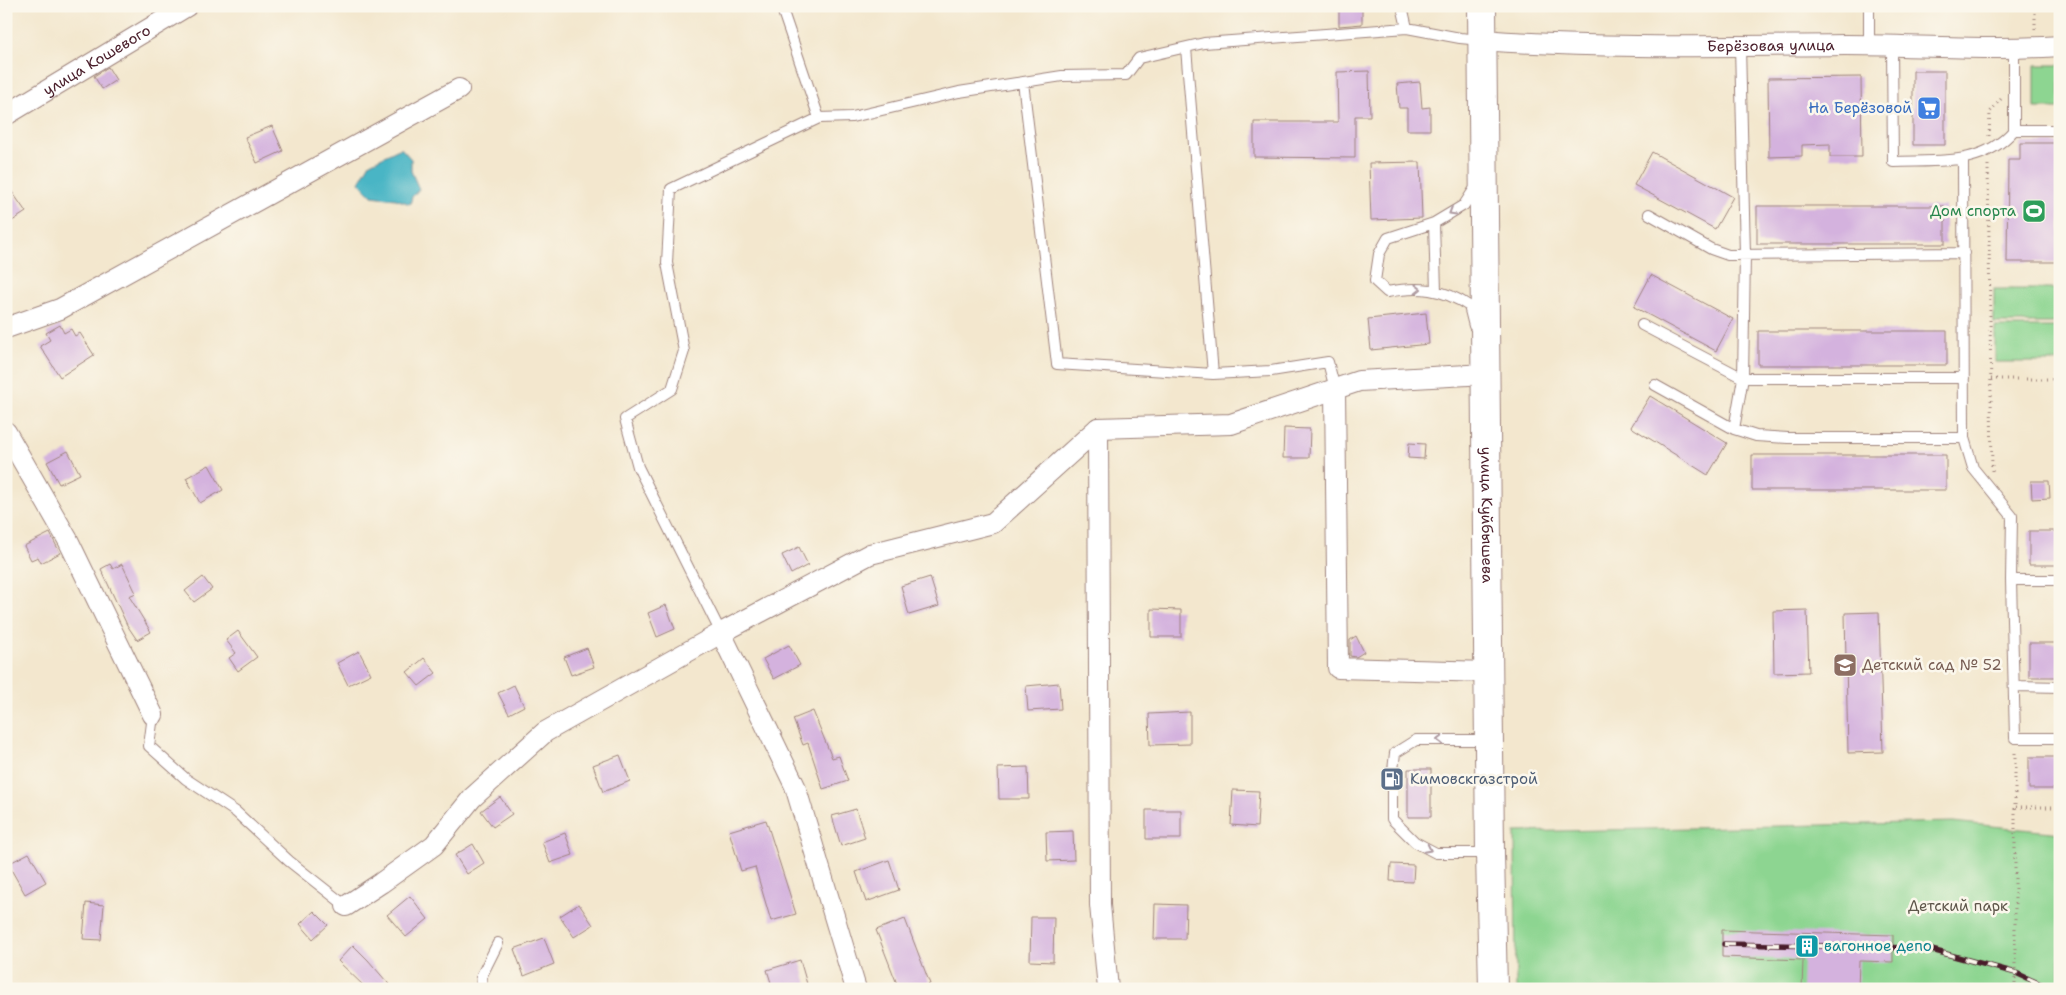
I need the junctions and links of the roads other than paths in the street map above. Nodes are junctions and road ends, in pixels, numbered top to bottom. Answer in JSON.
{"nodes":[{"id":1,"x":187,"y":6,"type":"edge"},
{"id":2,"x":781,"y":6,"type":"edge"},
{"id":3,"x":1402,"y":6,"type":"edge"},
{"id":4,"x":1482,"y":6,"type":"edge"},
{"id":5,"x":1490,"y":6,"type":"edge"},
{"id":6,"x":1869,"y":6,"type":"edge"},
{"id":7,"x":1407,"y":28,"type":"junction"},
{"id":8,"x":1482,"y":40,"type":"junction"},
{"id":9,"x":1869,"y":45,"type":"junction"},
{"id":10,"x":1740,"y":46,"type":"junction"},
{"id":11,"x":2060,"y":46,"type":"edge"},
{"id":12,"x":1892,"y":47,"type":"junction"},
{"id":13,"x":1186,"y":48,"type":"junction"},
{"id":14,"x":2014,"y":49,"type":"junction"},
{"id":15,"x":1023,"y":82,"type":"junction"},
{"id":16,"x":459,"y":89,"type":"dead end"},
{"id":17,"x":6,"y":114,"type":"edge"},
{"id":18,"x":819,"y":118,"type":"junction"},
{"id":19,"x":2014,"y":130,"type":"junction"},
{"id":20,"x":2060,"y":130,"type":"edge"},
{"id":21,"x":1963,"y":159,"type":"junction"},
{"id":22,"x":1484,"y":176,"type":"junction"},
{"id":23,"x":1649,"y":214,"type":"dead end"},
{"id":24,"x":1434,"y":223,"type":"junction"},
{"id":25,"x":1964,"y":253,"type":"junction"},
{"id":26,"x":1745,"y":255,"type":"junction"},
{"id":27,"x":1436,"y":291,"type":"junction"},
{"id":28,"x":1642,"y":326,"type":"dead end"},
{"id":29,"x":6,"y":328,"type":"edge"},
{"id":30,"x":1213,"y":374,"type":"junction"},
{"id":31,"x":1486,"y":374,"type":"junction"},
{"id":32,"x":1743,"y":378,"type":"junction"},
{"id":33,"x":1964,"y":378,"type":"junction"},
{"id":34,"x":1655,"y":385,"type":"dead end"},
{"id":35,"x":1335,"y":389,"type":"junction"},
{"id":36,"x":1098,"y":428,"type":"junction"},
{"id":37,"x":1734,"y":429,"type":"junction"},
{"id":38,"x":6,"y":432,"type":"edge"},
{"id":39,"x":1964,"y":438,"type":"junction"},
{"id":40,"x":2011,"y":580,"type":"junction"},
{"id":41,"x":2060,"y":580,"type":"edge"},
{"id":42,"x":721,"y":634,"type":"junction"},
{"id":43,"x":1488,"y":672,"type":"junction"},
{"id":44,"x":2014,"y":686,"type":"junction"},
{"id":45,"x":2060,"y":687,"type":"edge"},
{"id":46,"x":153,"y":715,"type":"joint"},
{"id":47,"x":2060,"y":738,"type":"edge"},
{"id":48,"x":1489,"y":740,"type":"junction"},
{"id":49,"x":1490,"y":853,"type":"junction"},
{"id":50,"x":346,"y":906,"type":"joint"},
{"id":51,"x":498,"y":943,"type":"dead end"},
{"id":52,"x":481,"y":989,"type":"edge"},
{"id":53,"x":856,"y":989,"type":"edge"},
{"id":54,"x":1108,"y":989,"type":"edge"},
{"id":55,"x":1494,"y":989,"type":"edge"}],
"edges":[{"from":1,"to":17,"type":"street","name":"улица Кошевого"},
{"from":2,"to":18,"type":"lane"},
{"from":3,"to":7,"type":"lane"},
{"from":4,"to":8,"type":"main road"},
{"from":5,"to":8,"type":"main road"},
{"from":6,"to":9,"type":"lane"},
{"from":7,"to":8,"type":"lane"},
{"from":7,"to":13,"type":"lane"},
{"from":8,"to":10,"type":"street","name":"Берёзовая улица"},
{"from":8,"to":22,"type":"main road","name":"улица Куйбышева"},
{"from":9,"to":10,"type":"street","name":"Берёзовая улица"},
{"from":9,"to":12,"type":"street","name":"Берёзовая улица"},
{"from":10,"to":26,"type":"lane"},
{"from":11,"to":14,"type":"street","name":"Берёзовая улица"},
{"from":12,"to":14,"type":"street","name":"Берёзовая улица"},
{"from":12,"to":21,"type":"lane"},
{"from":13,"to":15,"type":"lane"},
{"from":13,"to":30,"type":"lane"},
{"from":14,"to":19,"type":"lane"},
{"from":15,"to":18,"type":"lane"},
{"from":15,"to":30,"type":"lane"},
{"from":16,"to":29,"type":"street"},
{"from":18,"to":42,"type":"lane"},
{"from":19,"to":20,"type":"lane"},
{"from":19,"to":21,"type":"lane"},
{"from":21,"to":25,"type":"lane"},
{"from":22,"to":24,"type":"lane","one_way":true},
{"from":22,"to":31,"type":"main road","name":"улица Куйбышева"},
{"from":23,"to":26,"type":"lane"},
{"from":24,"to":27,"type":"lane"},
{"from":24,"to":27,"type":"lane","one_way":true},
{"from":25,"to":26,"type":"lane"},
{"from":25,"to":33,"type":"lane"},
{"from":26,"to":32,"type":"lane"},
{"from":27,"to":31,"type":"lane"},
{"from":28,"to":32,"type":"lane"},
{"from":30,"to":35,"type":"lane"},
{"from":31,"to":35,"type":"street"},
{"from":31,"to":43,"type":"main road","name":"улица Куйбышева"},
{"from":32,"to":33,"type":"lane"},
{"from":32,"to":37,"type":"lane"},
{"from":33,"to":39,"type":"lane"},
{"from":34,"to":37,"type":"lane"},
{"from":35,"to":36,"type":"street"},
{"from":35,"to":43,"type":"street"},
{"from":36,"to":42,"type":"street"},
{"from":36,"to":54,"type":"street"},
{"from":37,"to":39,"type":"lane"},
{"from":38,"to":46,"type":"street"},
{"from":39,"to":40,"type":"lane"},
{"from":40,"to":41,"type":"lane"},
{"from":40,"to":44,"type":"lane"},
{"from":42,"to":50,"type":"street"},
{"from":42,"to":53,"type":"street"},
{"from":43,"to":48,"type":"main road","name":"улица Куйбышева"},
{"from":44,"to":45,"type":"lane"},
{"from":44,"to":47,"type":"lane"},
{"from":46,"to":50,"type":"lane"},
{"from":48,"to":49,"type":"main road","name":"улица Куйбышева"},
{"from":48,"to":49,"type":"lane","one_way":true},
{"from":49,"to":55,"type":"main road","name":"улица Куйбышева"},
{"from":51,"to":52,"type":"lane"}]}
